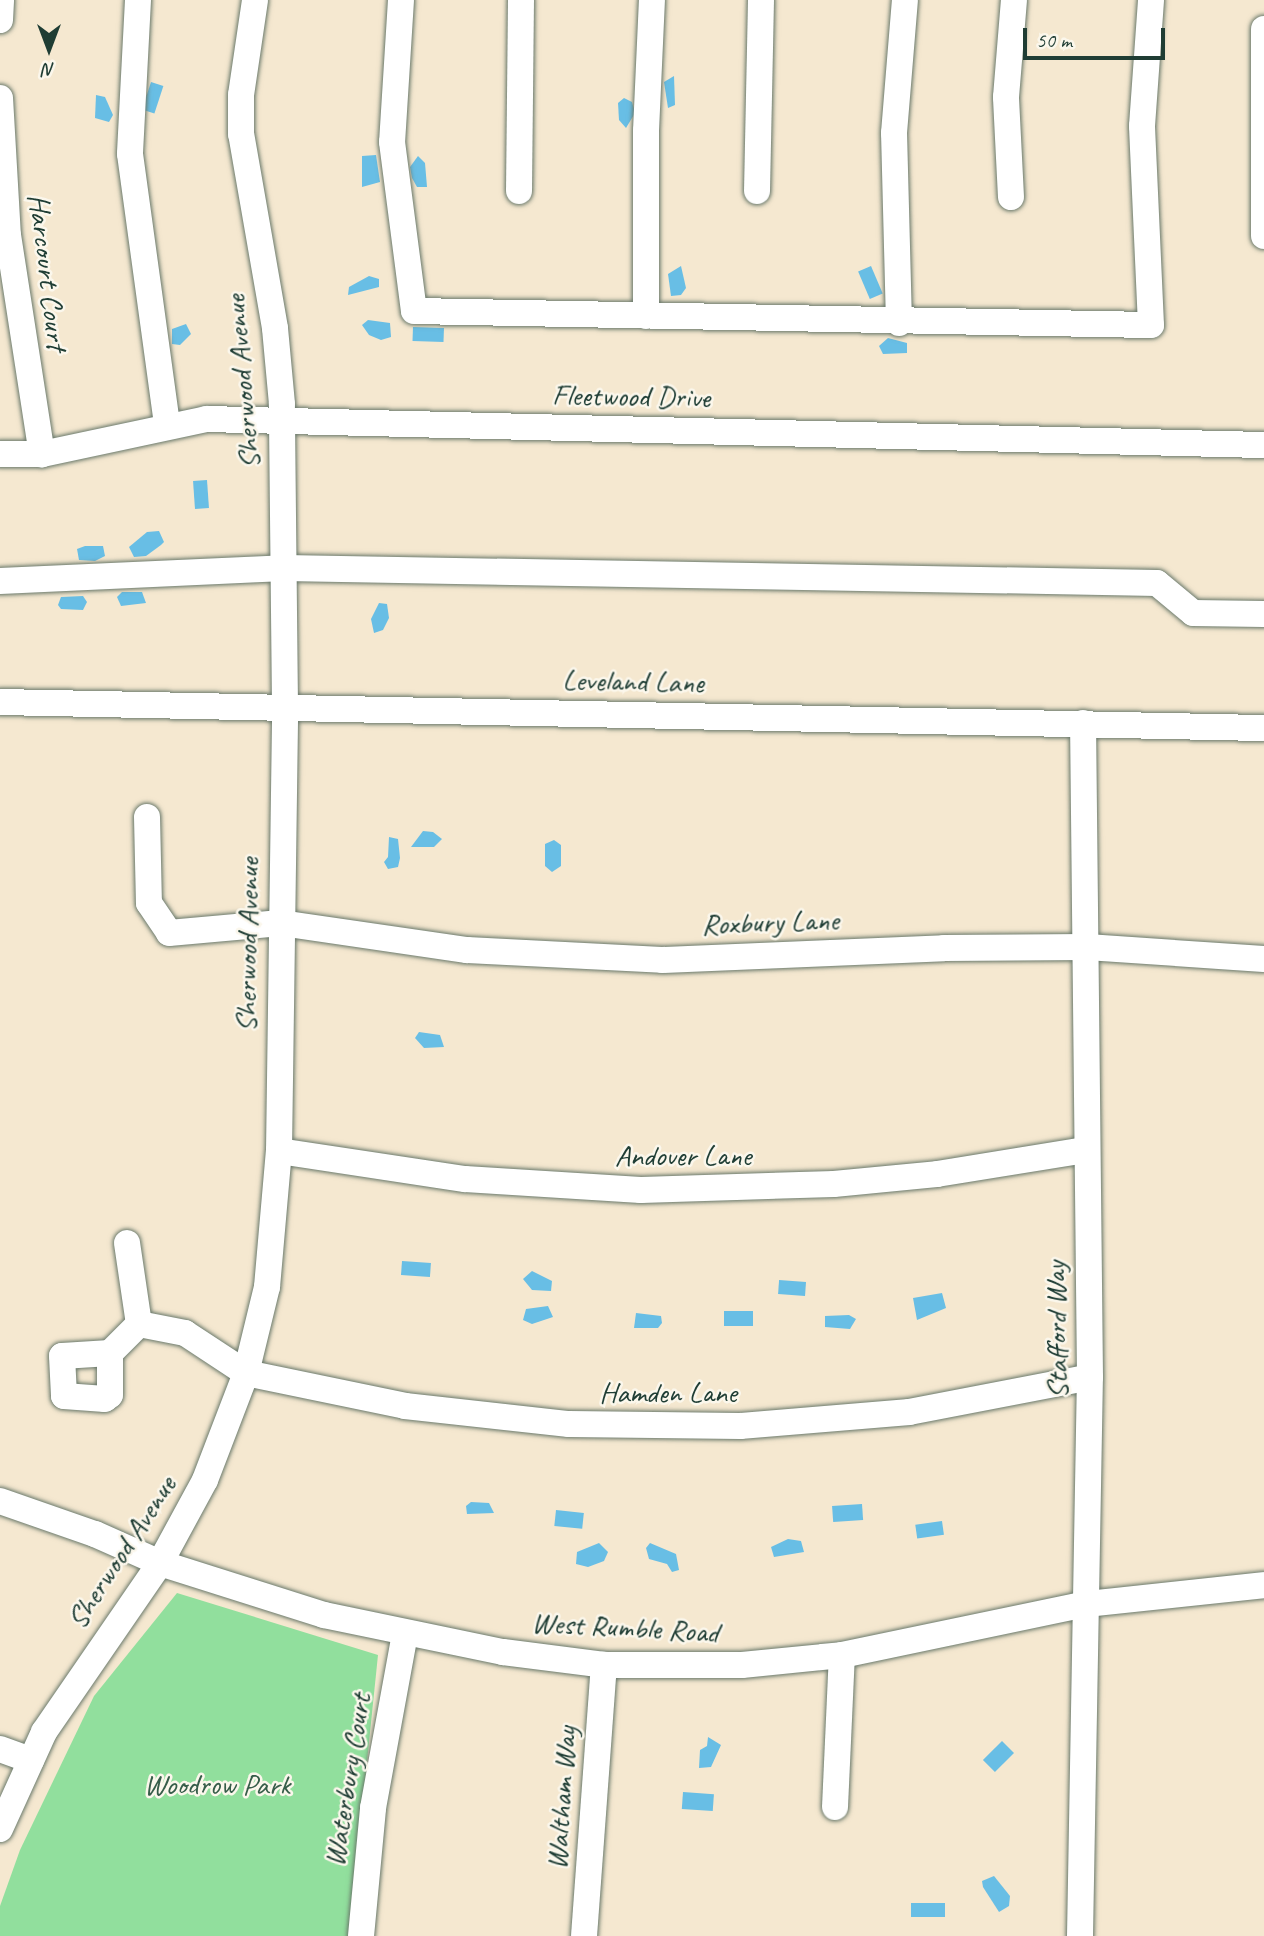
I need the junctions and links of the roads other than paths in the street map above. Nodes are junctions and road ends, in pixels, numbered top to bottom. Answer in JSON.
{"nodes":[{"id":1,"x":1,"y":0,"type":"edge"},
{"id":2,"x":138,"y":0,"type":"edge"},
{"id":3,"x":255,"y":0,"type":"edge"},
{"id":4,"x":401,"y":0,"type":"edge"},
{"id":5,"x":521,"y":0,"type":"edge"},
{"id":6,"x":652,"y":0,"type":"edge"},
{"id":7,"x":761,"y":0,"type":"edge"},
{"id":8,"x":905,"y":0,"type":"edge"},
{"id":9,"x":1014,"y":0,"type":"edge"},
{"id":10,"x":1151,"y":0,"type":"edge"},
{"id":11,"x":0,"y":20,"type":"edge"},
{"id":12,"x":1264,"y":29,"type":"edge"},
{"id":13,"x":0,"y":98,"type":"edge"},
{"id":14,"x":519,"y":191,"type":"dead end"},
{"id":15,"x":757,"y":191,"type":"dead end"},
{"id":16,"x":1011,"y":197,"type":"dead end"},
{"id":17,"x":1264,"y":236,"type":"edge"},
{"id":18,"x":646,"y":316,"type":"junction"},
{"id":19,"x":899,"y":323,"type":"junction"},
{"id":20,"x":282,"y":421,"type":"junction"},
{"id":21,"x":167,"y":424,"type":"junction"},
{"id":22,"x":1264,"y":445,"type":"edge"},
{"id":23,"x":0,"y":454,"type":"edge"},
{"id":24,"x":42,"y":454,"type":"junction"},
{"id":25,"x":284,"y":568,"type":"junction"},
{"id":26,"x":0,"y":581,"type":"edge"},
{"id":27,"x":1264,"y":614,"type":"edge"},
{"id":28,"x":0,"y":702,"type":"edge"},
{"id":29,"x":285,"y":707,"type":"junction"},
{"id":30,"x":1083,"y":723,"type":"junction"},
{"id":31,"x":1264,"y":728,"type":"edge"},
{"id":32,"x":146,"y":817,"type":"dead end"},
{"id":33,"x":281,"y":923,"type":"junction"},
{"id":34,"x":1087,"y":947,"type":"junction"},
{"id":35,"x":1264,"y":959,"type":"edge"},
{"id":36,"x":1086,"y":1150,"type":"junction"},
{"id":37,"x":279,"y":1151,"type":"junction"},
{"id":38,"x":127,"y":1243,"type":"dead end"},
{"id":39,"x":139,"y":1324,"type":"junction"},
{"id":40,"x":110,"y":1353,"type":"dead end"},
{"id":41,"x":246,"y":1373,"type":"junction"},
{"id":42,"x":1090,"y":1377,"type":"junction"},
{"id":43,"x":0,"y":1501,"type":"edge"},
{"id":44,"x":160,"y":1563,"type":"junction"},
{"id":45,"x":1264,"y":1585,"type":"edge"},
{"id":46,"x":1087,"y":1604,"type":"junction"},
{"id":47,"x":405,"y":1634,"type":"junction"},
{"id":48,"x":842,"y":1655,"type":"junction"},
{"id":49,"x":604,"y":1665,"type":"junction"},
{"id":50,"x":0,"y":1749,"type":"edge"},
{"id":51,"x":30,"y":1760,"type":"junction"},
{"id":52,"x":7,"y":1785,"type":"edge"},
{"id":53,"x":835,"y":1807,"type":"dead end"},
{"id":54,"x":0,"y":1829,"type":"edge"},
{"id":55,"x":361,"y":1936,"type":"edge"},
{"id":56,"x":584,"y":1936,"type":"edge"},
{"id":57,"x":1080,"y":1936,"type":"edge"}],
"edges":[{"from":1,"to":11,"type":"street"},
{"from":2,"to":21,"type":"street"},
{"from":3,"to":20,"type":"street","name":"Sherwood Avenue"},
{"from":4,"to":18,"type":"street"},
{"from":5,"to":14,"type":"street"},
{"from":6,"to":18,"type":"street"},
{"from":7,"to":15,"type":"street"},
{"from":8,"to":19,"type":"street"},
{"from":9,"to":16,"type":"street"},
{"from":10,"to":19,"type":"street"},
{"from":12,"to":17,"type":"street"},
{"from":13,"to":24,"type":"street","name":"Harcourt Court"},
{"from":18,"to":19,"type":"street"},
{"from":20,"to":21,"type":"street","name":"Fleetwood Drive"},
{"from":20,"to":22,"type":"street","name":"Fleetwood Drive"},
{"from":20,"to":25,"type":"street","name":"Sherwood Avenue"},
{"from":21,"to":24,"type":"street","name":"Fleetwood Drive"},
{"from":23,"to":24,"type":"street","name":"Fleetwood Drive"},
{"from":25,"to":26,"type":"street"},
{"from":25,"to":27,"type":"street"},
{"from":25,"to":29,"type":"street","name":"Sherwood Avenue"},
{"from":28,"to":29,"type":"street","name":"Leveland Lane"},
{"from":29,"to":30,"type":"street","name":"Leveland Lane"},
{"from":29,"to":33,"type":"street","name":"Sherwood Avenue"},
{"from":30,"to":31,"type":"street","name":"Leveland Lane"},
{"from":30,"to":34,"type":"street","name":"Stafford Way"},
{"from":32,"to":33,"type":"street","name":"Roxbury Lane"},
{"from":33,"to":34,"type":"street","name":"Roxbury Lane"},
{"from":33,"to":37,"type":"street","name":"Sherwood Avenue"},
{"from":34,"to":35,"type":"street","name":"Roxbury Lane"},
{"from":34,"to":36,"type":"street","name":"Stafford Way"},
{"from":36,"to":37,"type":"street","name":"Andover Lane"},
{"from":36,"to":42,"type":"street","name":"Stafford Way"},
{"from":37,"to":41,"type":"street","name":"Sherwood Avenue"},
{"from":38,"to":39,"type":"street"},
{"from":39,"to":40,"type":"street"},
{"from":39,"to":41,"type":"street"},
{"from":41,"to":42,"type":"street","name":"Hamden Lane"},
{"from":41,"to":44,"type":"street","name":"Sherwood Avenue"},
{"from":42,"to":46,"type":"street","name":"Stafford Way"},
{"from":43,"to":44,"type":"street","name":"West Rumble Road"},
{"from":44,"to":47,"type":"street","name":"West Rumble Road"},
{"from":44,"to":51,"type":"street","name":"Sherwood Avenue"},
{"from":45,"to":46,"type":"street","name":"West Rumble Road"},
{"from":46,"to":48,"type":"street","name":"West Rumble Road"},
{"from":46,"to":57,"type":"street","name":"Stafford Way"},
{"from":47,"to":49,"type":"street","name":"West Rumble Road"},
{"from":47,"to":55,"type":"street","name":"Waterbury Court"},
{"from":48,"to":49,"type":"street","name":"West Rumble Road"},
{"from":48,"to":53,"type":"street"},
{"from":49,"to":56,"type":"street","name":"Waltham Way"},
{"from":50,"to":51,"type":"street"},
{"from":51,"to":52,"type":"street","name":"Sherwood Avenue"},
{"from":52,"to":54,"type":"street","name":"Sherwood Avenue"}]}
